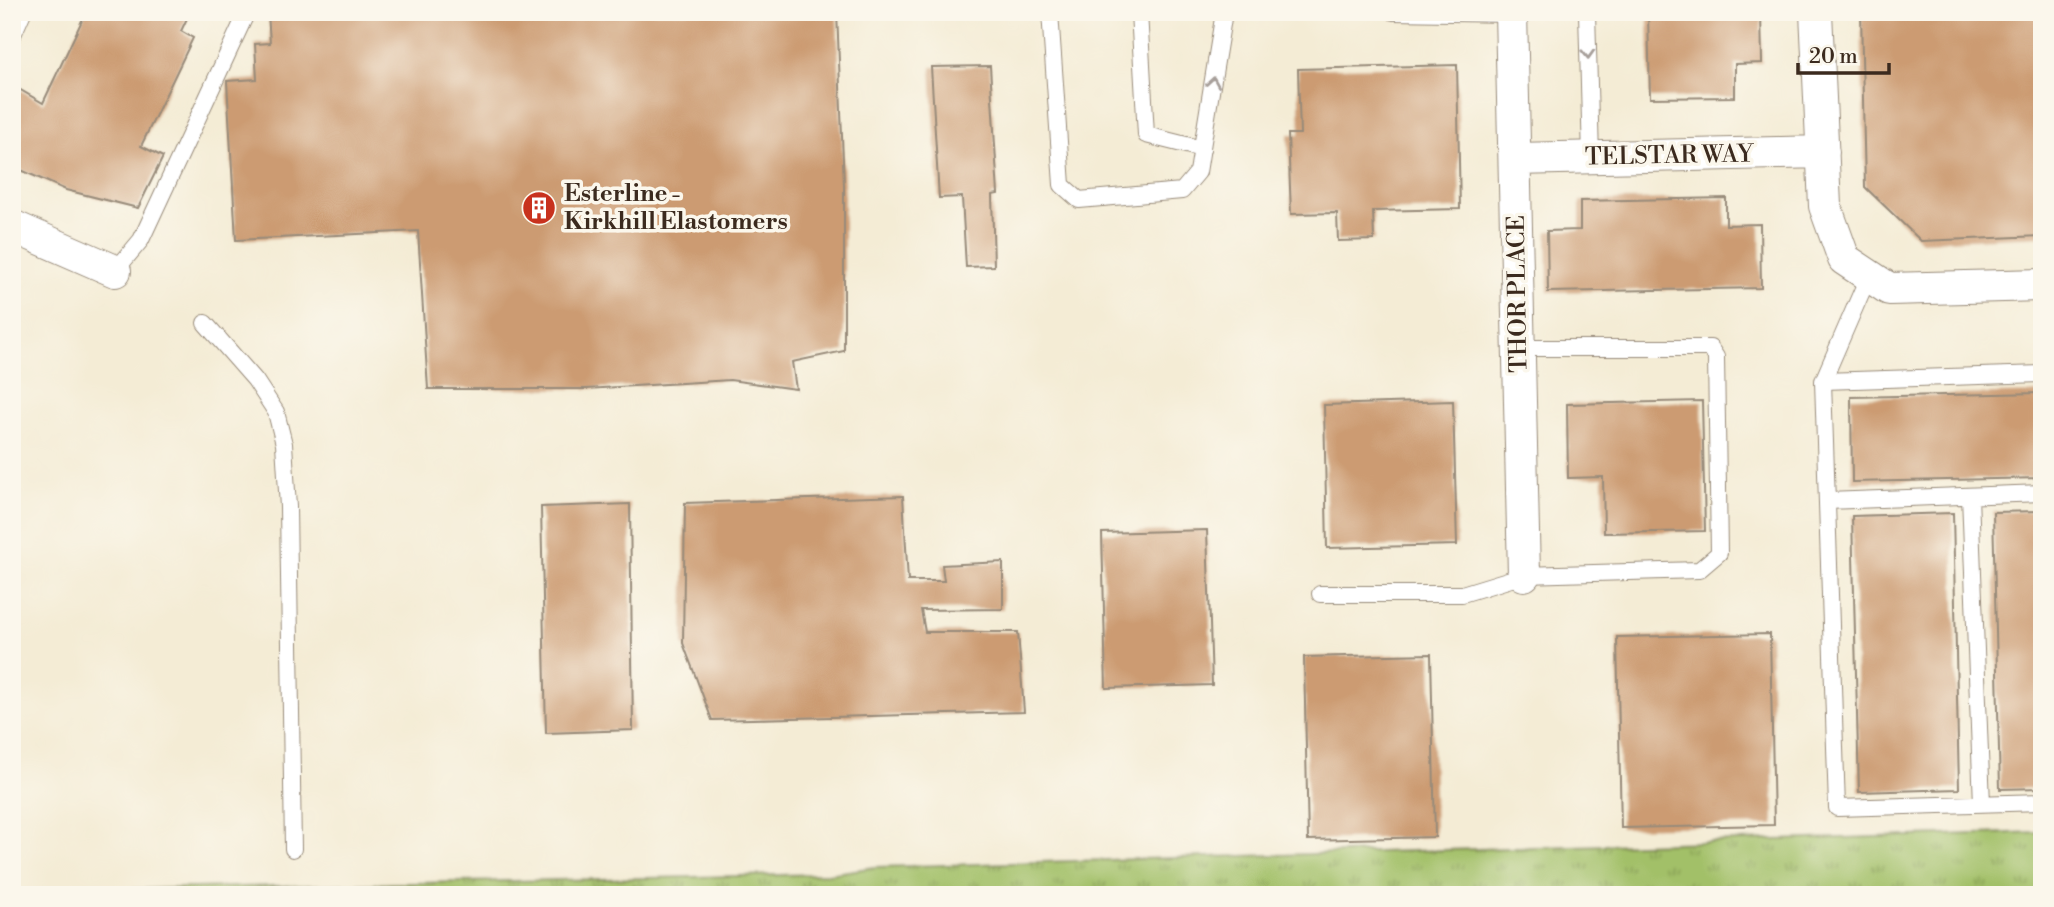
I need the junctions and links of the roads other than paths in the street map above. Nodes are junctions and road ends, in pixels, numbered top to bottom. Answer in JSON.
{"nodes":[{"id":1,"x":23,"y":12,"type":"edge"},
{"id":2,"x":247,"y":12,"type":"edge"},
{"id":3,"x":1050,"y":12,"type":"edge"},
{"id":4,"x":1139,"y":12,"type":"edge"},
{"id":5,"x":1224,"y":12,"type":"edge"},
{"id":6,"x":1393,"y":12,"type":"edge"},
{"id":7,"x":1587,"y":12,"type":"edge"},
{"id":8,"x":1816,"y":12,"type":"edge"},
{"id":9,"x":1511,"y":13,"type":"edge"},
{"id":10,"x":12,"y":37,"type":"edge"},
{"id":11,"x":1202,"y":149,"type":"junction"},
{"id":12,"x":1823,"y":152,"type":"junction"},
{"id":13,"x":1591,"y":158,"type":"junction"},
{"id":14,"x":1515,"y":159,"type":"junction"},
{"id":15,"x":12,"y":226,"type":"edge"},
{"id":16,"x":115,"y":271,"type":"joint"},
{"id":17,"x":1869,"y":275,"type":"junction"},
{"id":18,"x":2042,"y":285,"type":"edge"},
{"id":19,"x":205,"y":323,"type":"dead end"},
{"id":20,"x":1519,"y":348,"type":"junction"},
{"id":21,"x":2042,"y":374,"type":"edge"},
{"id":22,"x":1823,"y":381,"type":"junction"},
{"id":23,"x":2042,"y":493,"type":"edge"},
{"id":24,"x":1970,"y":496,"type":"junction"},
{"id":25,"x":1827,"y":501,"type":"junction"},
{"id":26,"x":1524,"y":575,"type":"junction"},
{"id":27,"x":1320,"y":594,"type":"dead end"},
{"id":28,"x":2042,"y":802,"type":"edge"},
{"id":29,"x":1982,"y":804,"type":"junction"},
{"id":30,"x":293,"y":849,"type":"dead end"}],
"edges":[{"from":1,"to":10,"type":"lane"},
{"from":2,"to":16,"type":"lane"},
{"from":3,"to":11,"type":"lane"},
{"from":4,"to":11,"type":"lane"},
{"from":11,"to":5,"type":"lane","one_way":true},
{"from":6,"to":9,"type":"lane"},
{"from":7,"to":13,"type":"lane","one_way":true},
{"from":8,"to":12,"type":"street"},
{"from":9,"to":14,"type":"street","name":"THOR PLACE"},
{"from":12,"to":13,"type":"street","name":"TELSTAR WAY"},
{"from":12,"to":17,"type":"street"},
{"from":13,"to":14,"type":"street","name":"TELSTAR WAY"},
{"from":14,"to":20,"type":"street","name":"THOR PLACE"},
{"from":15,"to":16,"type":"street"},
{"from":17,"to":18,"type":"street"},
{"from":17,"to":22,"type":"lane"},
{"from":19,"to":30,"type":"lane"},
{"from":20,"to":26,"type":"street","name":"THOR PLACE"},
{"from":20,"to":26,"type":"lane"},
{"from":21,"to":22,"type":"lane"},
{"from":22,"to":25,"type":"lane"},
{"from":23,"to":24,"type":"lane"},
{"from":24,"to":25,"type":"lane"},
{"from":24,"to":29,"type":"lane"},
{"from":25,"to":29,"type":"lane"},
{"from":26,"to":27,"type":"lane"},
{"from":28,"to":29,"type":"lane"}]}
